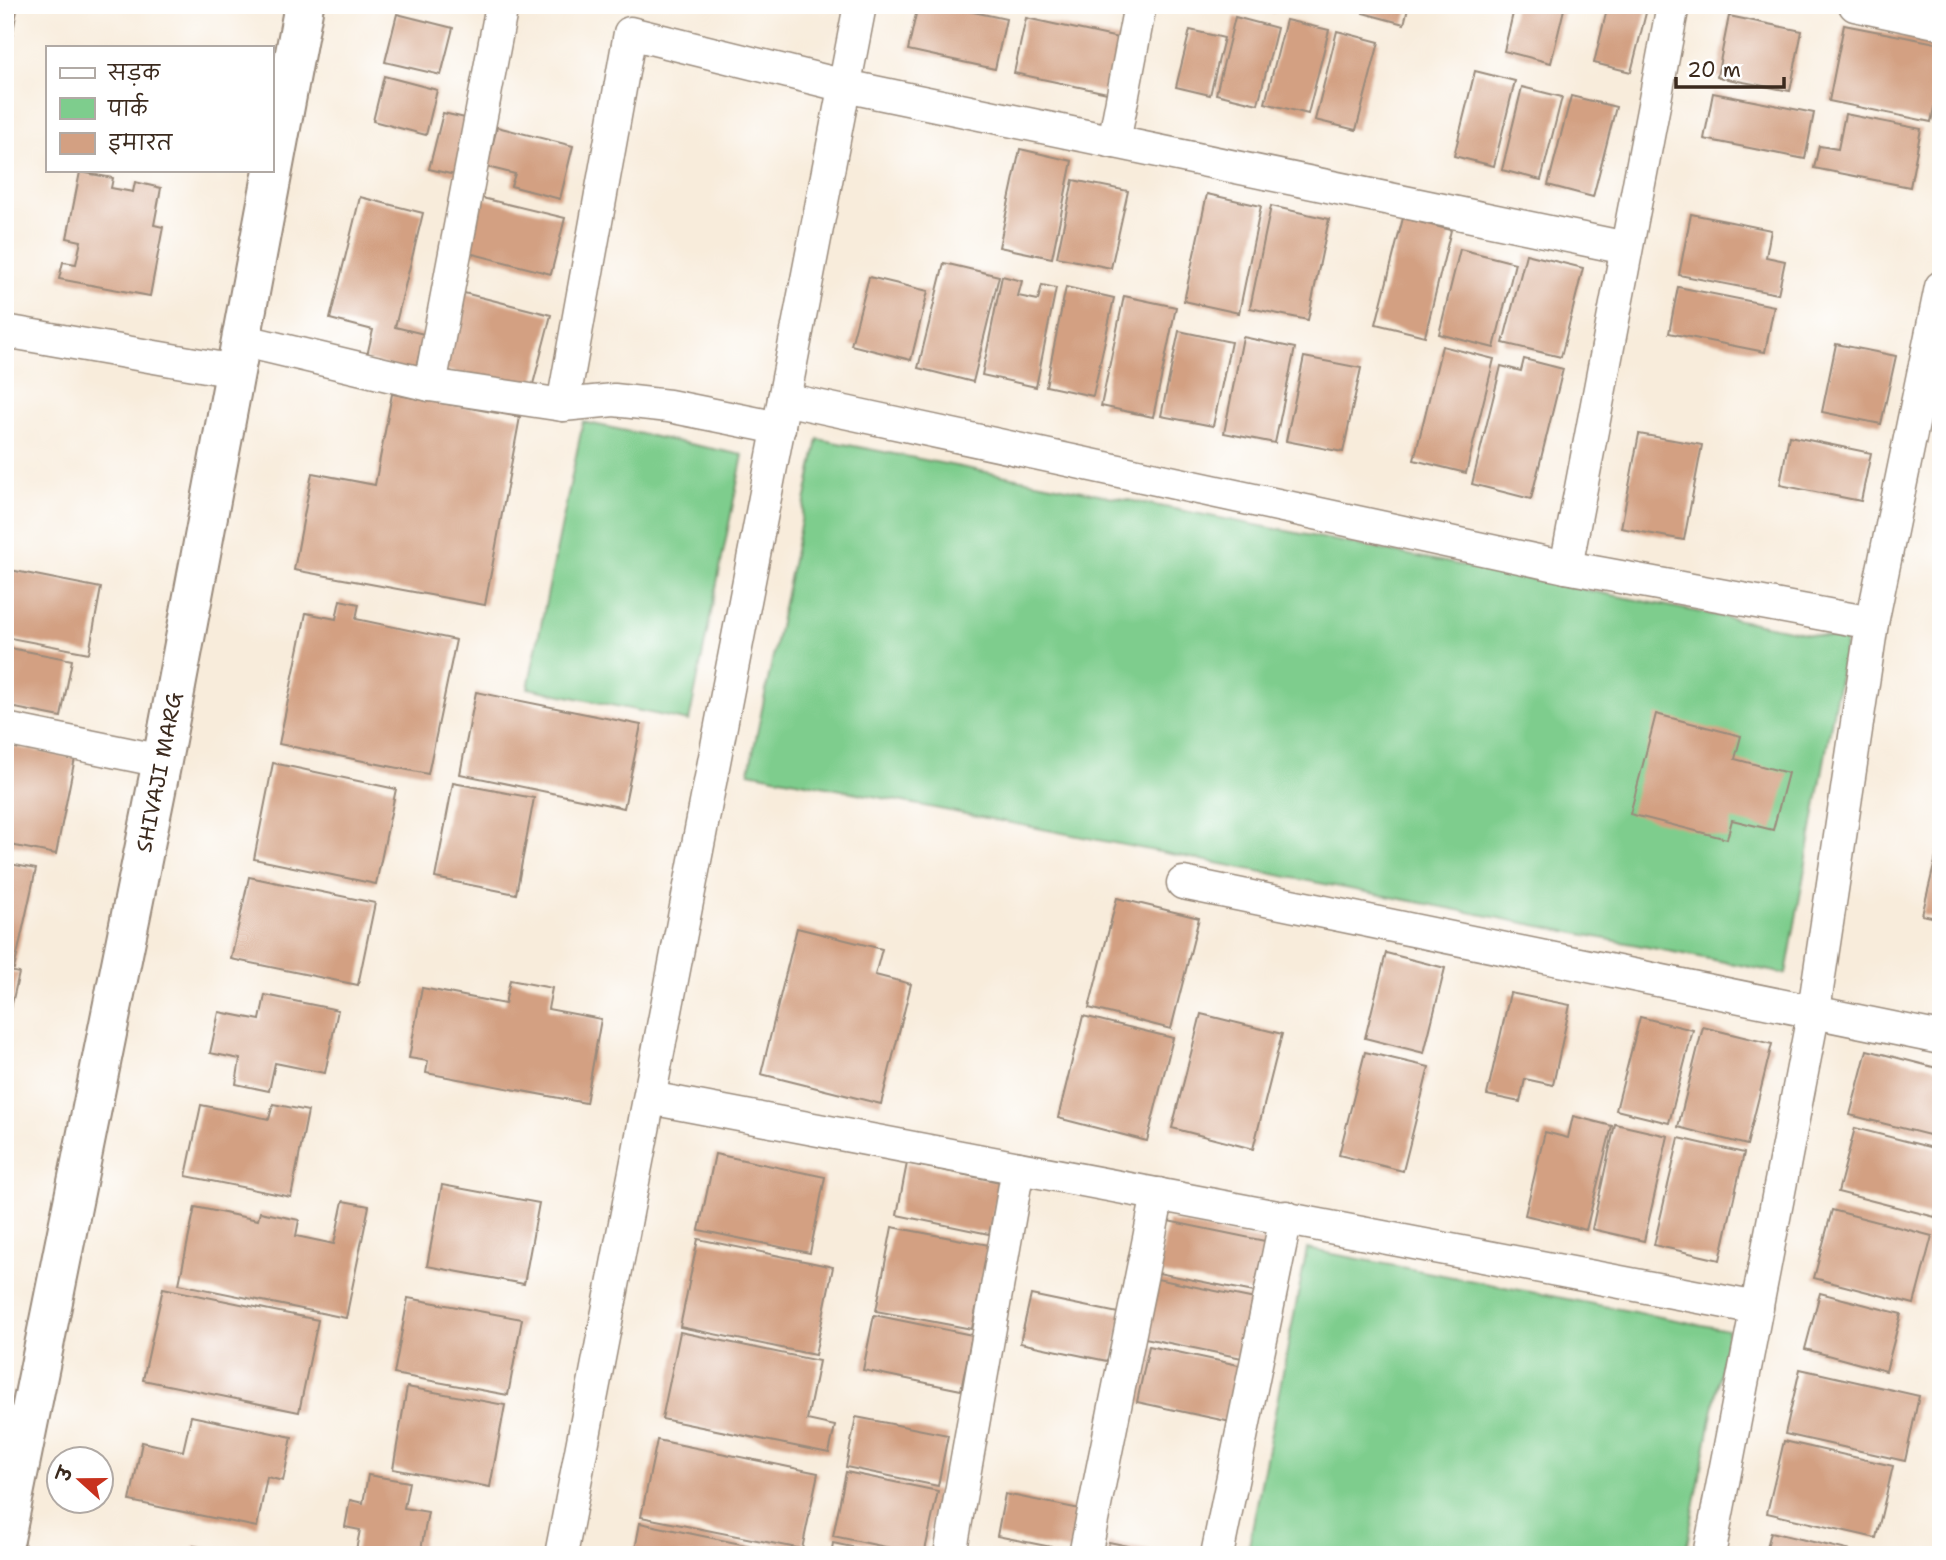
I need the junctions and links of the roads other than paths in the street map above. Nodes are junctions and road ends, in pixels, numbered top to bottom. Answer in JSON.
{"nodes":[{"id":1,"x":304,"y":5,"type":"edge"},
{"id":2,"x":502,"y":5,"type":"edge"},
{"id":3,"x":860,"y":5,"type":"edge"},
{"id":4,"x":1140,"y":5,"type":"edge"},
{"id":5,"x":1672,"y":5,"type":"edge"},
{"id":6,"x":1855,"y":5,"type":"edge"},
{"id":7,"x":633,"y":19,"type":"edge"},
{"id":8,"x":1941,"y":23,"type":"edge"},
{"id":9,"x":845,"y":86,"type":"junction"},
{"id":10,"x":1114,"y":142,"type":"junction"},
{"id":11,"x":273,"y":170,"type":"edge"},
{"id":12,"x":273,"y":172,"type":"edge"},
{"id":13,"x":1626,"y":248,"type":"junction"},
{"id":14,"x":1941,"y":287,"type":"edge"},
{"id":15,"x":5,"y":331,"type":"edge"},
{"id":16,"x":238,"y":356,"type":"junction"},
{"id":17,"x":430,"y":385,"type":"junction"},
{"id":18,"x":563,"y":405,"type":"junction"},
{"id":19,"x":782,"y":414,"type":"junction"},
{"id":20,"x":1566,"y":567,"type":"junction"},
{"id":21,"x":1872,"y":623,"type":"junction"},
{"id":22,"x":5,"y":729,"type":"edge"},
{"id":23,"x":162,"y":761,"type":"junction"},
{"id":24,"x":1183,"y":883,"type":"dead end"},
{"id":25,"x":1814,"y":1010,"type":"junction"},
{"id":26,"x":1941,"y":1038,"type":"edge"},
{"id":27,"x":650,"y":1098,"type":"junction"},
{"id":28,"x":1018,"y":1168,"type":"junction"},
{"id":29,"x":1158,"y":1194,"type":"junction"},
{"id":30,"x":1286,"y":1217,"type":"junction"},
{"id":31,"x":1757,"y":1307,"type":"junction"},
{"id":32,"x":5,"y":1539,"type":"edge"},
{"id":33,"x":561,"y":1555,"type":"edge"},
{"id":34,"x":950,"y":1555,"type":"edge"},
{"id":35,"x":1085,"y":1555,"type":"edge"},
{"id":36,"x":1217,"y":1555,"type":"edge"},
{"id":37,"x":1709,"y":1555,"type":"edge"}],
"edges":[{"from":1,"to":11,"type":"street","name":"SHIVAJI MARG"},
{"from":2,"to":17,"type":"street"},
{"from":3,"to":9,"type":"street"},
{"from":4,"to":10,"type":"street"},
{"from":5,"to":13,"type":"street"},
{"from":6,"to":8,"type":"street"},
{"from":7,"to":9,"type":"street"},
{"from":7,"to":18,"type":"street"},
{"from":9,"to":10,"type":"street"},
{"from":9,"to":19,"type":"street"},
{"from":10,"to":13,"type":"street"},
{"from":12,"to":16,"type":"street","name":"SHIVAJI MARG"},
{"from":13,"to":20,"type":"street"},
{"from":14,"to":21,"type":"street"},
{"from":15,"to":16,"type":"street"},
{"from":16,"to":17,"type":"street"},
{"from":16,"to":23,"type":"street","name":"SHIVAJI MARG"},
{"from":17,"to":18,"type":"street"},
{"from":18,"to":19,"type":"street"},
{"from":19,"to":20,"type":"street"},
{"from":19,"to":27,"type":"street"},
{"from":20,"to":21,"type":"street"},
{"from":21,"to":25,"type":"street"},
{"from":22,"to":23,"type":"street"},
{"from":23,"to":32,"type":"street","name":"SHIVAJI MARG"},
{"from":24,"to":25,"type":"street"},
{"from":25,"to":26,"type":"street"},
{"from":25,"to":31,"type":"street"},
{"from":27,"to":28,"type":"street"},
{"from":27,"to":33,"type":"street"},
{"from":28,"to":29,"type":"street"},
{"from":28,"to":34,"type":"street"},
{"from":29,"to":30,"type":"street"},
{"from":29,"to":35,"type":"street"},
{"from":30,"to":31,"type":"street"},
{"from":30,"to":36,"type":"street"},
{"from":31,"to":37,"type":"street"}]}
